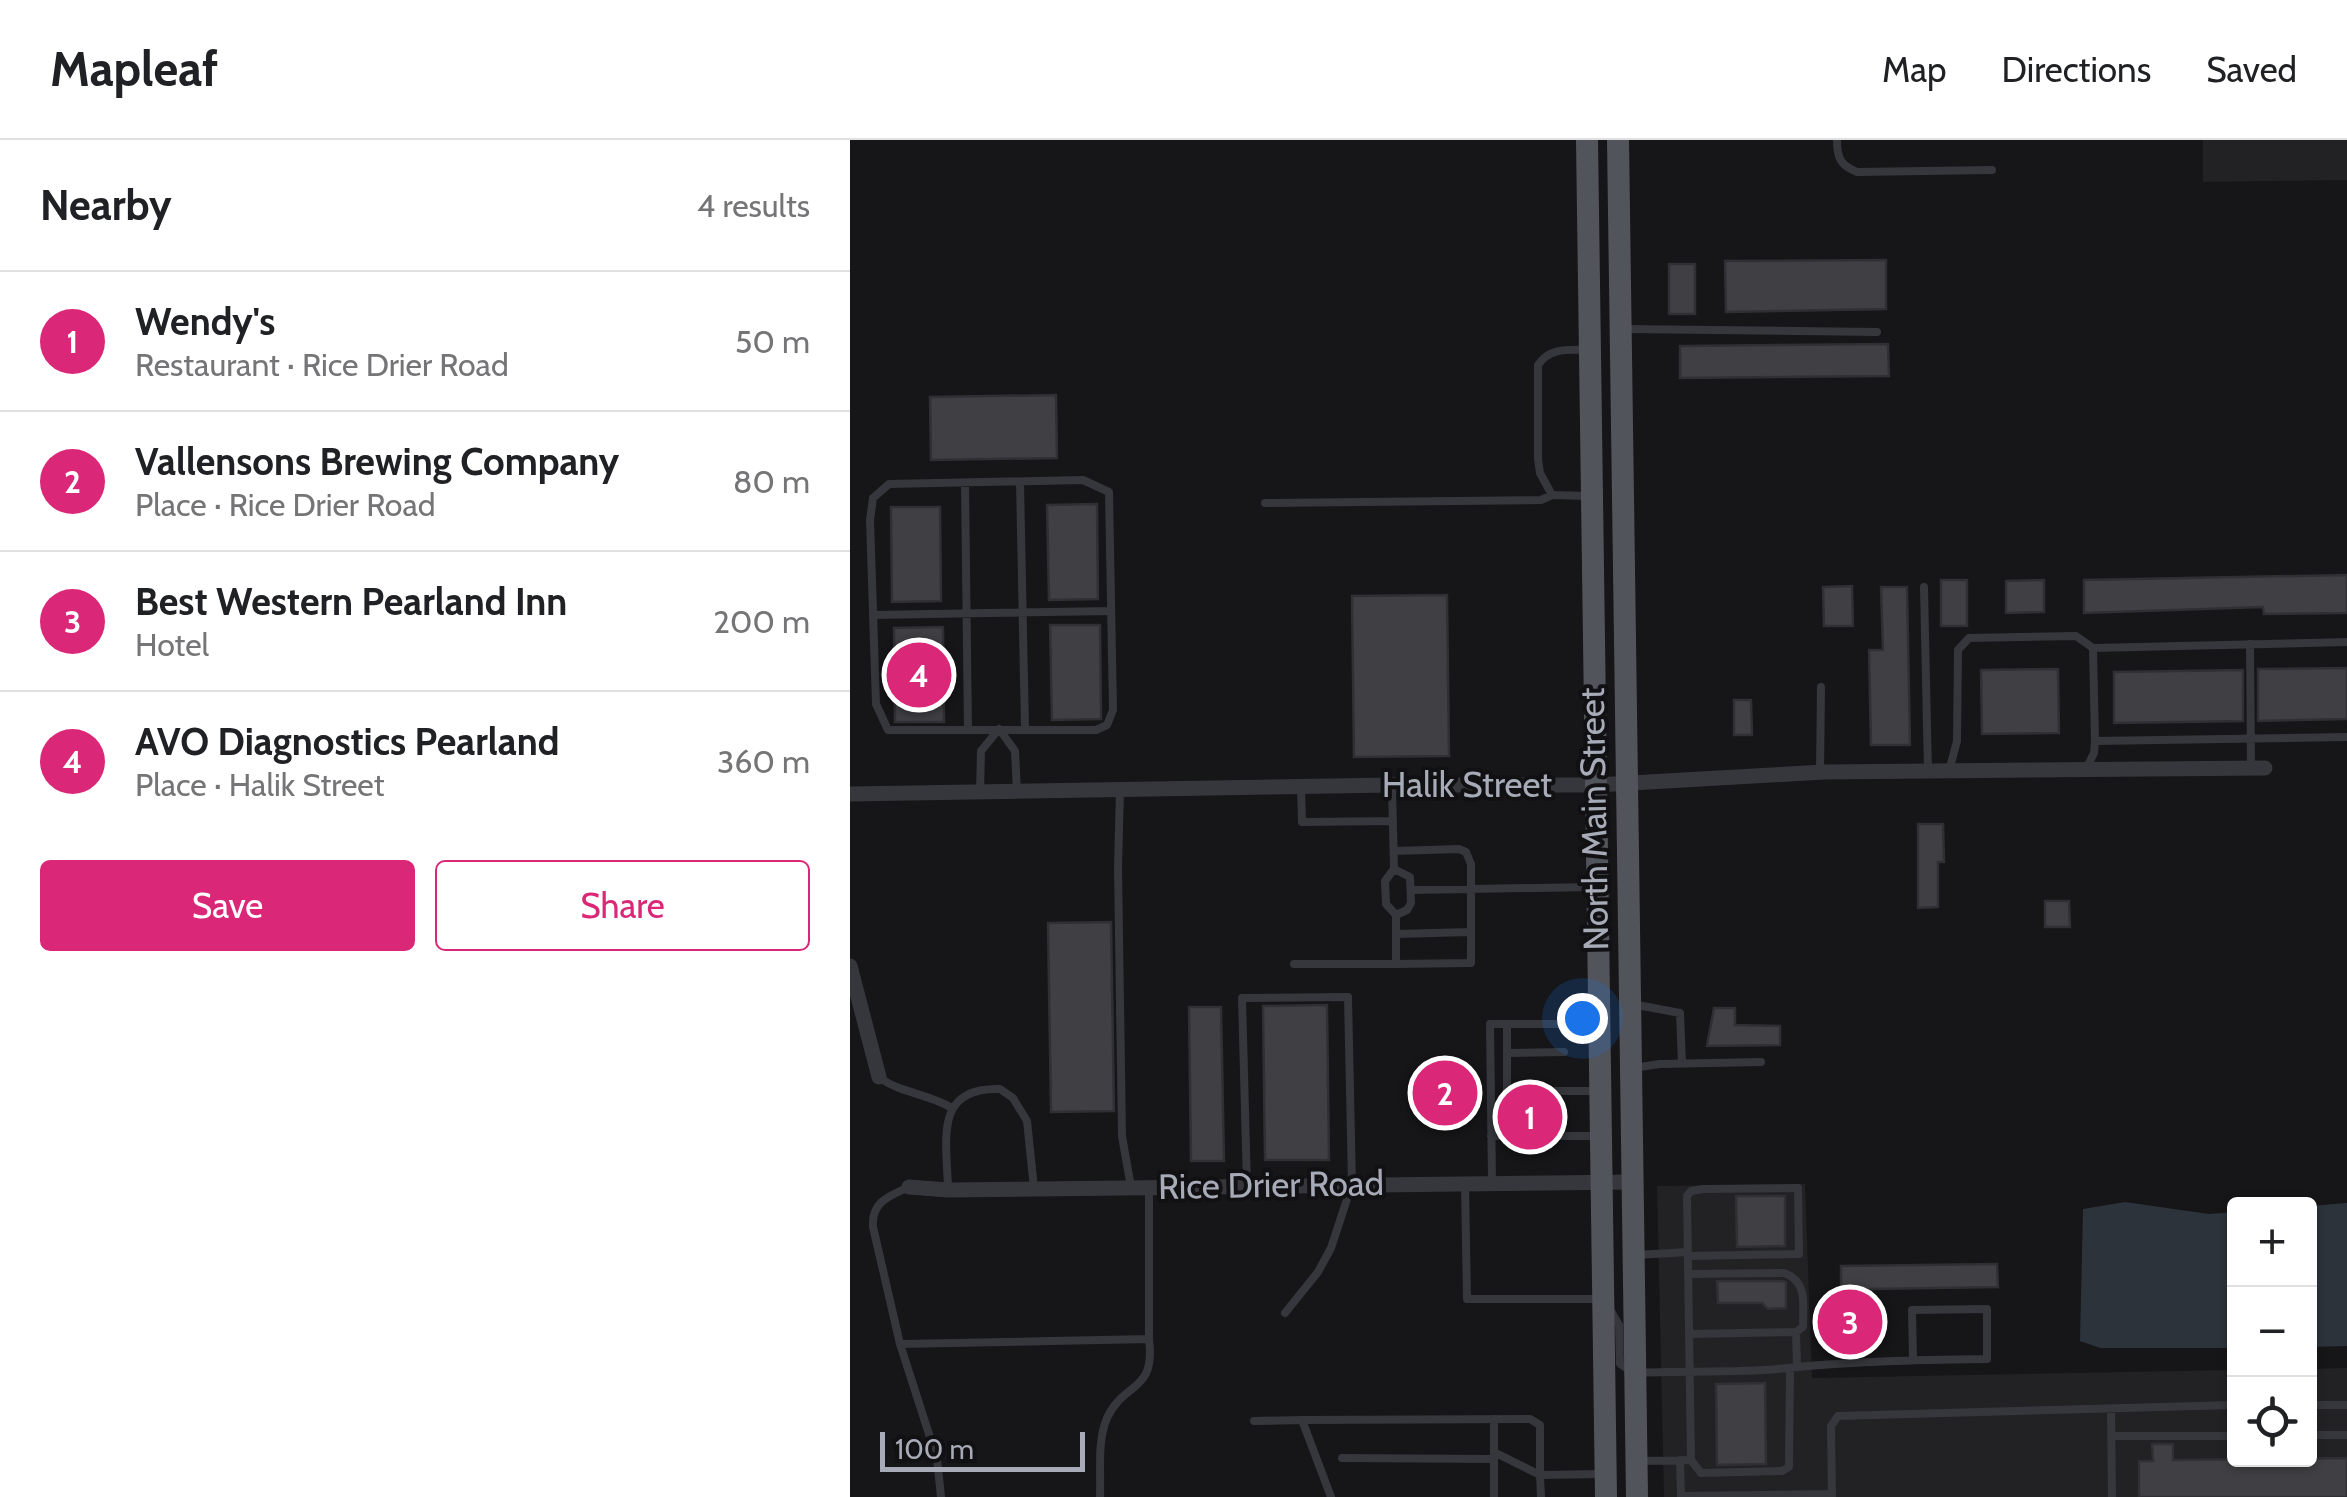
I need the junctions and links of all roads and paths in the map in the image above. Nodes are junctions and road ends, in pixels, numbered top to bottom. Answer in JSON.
{"nodes":[{"id":1,"x":1587,"y":140,"type":"edge"},
{"id":2,"x":1618,"y":140,"type":"edge"},
{"id":3,"x":1837,"y":140,"type":"edge"},
{"id":4,"x":1992,"y":170,"type":"dead end"},
{"id":5,"x":1621,"y":329,"type":"junction"},
{"id":6,"x":1877,"y":332,"type":"dead end"},
{"id":7,"x":1590,"y":350,"type":"junction"},
{"id":8,"x":1020,"y":482,"type":"junction"},
{"id":9,"x":965,"y":483,"type":"junction"},
{"id":10,"x":1624,"y":495,"type":"junction"},
{"id":11,"x":1552,"y":496,"type":"junction"},
{"id":12,"x":1591,"y":496,"type":"junction"},
{"id":13,"x":1265,"y":504,"type":"dead end"},
{"id":14,"x":1924,"y":587,"type":"dead end"},
{"id":15,"x":967,"y":611,"type":"junction"},
{"id":16,"x":1023,"y":611,"type":"junction"},
{"id":17,"x":1111,"y":611,"type":"junction"},
{"id":18,"x":873,"y":616,"type":"junction"},
{"id":19,"x":2347,"y":642,"type":"edge"},
{"id":20,"x":2250,"y":644,"type":"junction"},
{"id":21,"x":2093,"y":648,"type":"junction"},
{"id":22,"x":1822,"y":687,"type":"dead end"},
{"id":23,"x":998,"y":729,"type":"junction"},
{"id":24,"x":1025,"y":729,"type":"junction"},
{"id":25,"x":968,"y":730,"type":"junction"},
{"id":26,"x":2347,"y":737,"type":"edge"},
{"id":27,"x":2251,"y":738,"type":"junction"},
{"id":28,"x":2095,"y":741,"type":"junction"},
{"id":29,"x":2258,"y":768,"type":"joint"},
{"id":30,"x":2086,"y":770,"type":"junction"},
{"id":31,"x":1949,"y":771,"type":"junction"},
{"id":32,"x":1928,"y":772,"type":"junction"},
{"id":33,"x":1820,"y":773,"type":"junction"},
{"id":34,"x":1628,"y":783,"type":"junction"},
{"id":35,"x":1392,"y":784,"type":"junction"},
{"id":36,"x":1596,"y":785,"type":"junction"},
{"id":37,"x":1300,"y":786,"type":"junction"},
{"id":38,"x":1120,"y":790,"type":"junction"},
{"id":39,"x":980,"y":792,"type":"junction"},
{"id":40,"x":1017,"y":792,"type":"junction"},
{"id":41,"x":850,"y":794,"type":"edge"},
{"id":42,"x":1393,"y":821,"type":"junction"},
{"id":43,"x":1394,"y":851,"type":"junction"},
{"id":44,"x":1394,"y":869,"type":"junction"},
{"id":45,"x":1597,"y":887,"type":"junction"},
{"id":46,"x":1472,"y":889,"type":"junction"},
{"id":47,"x":1411,"y":890,"type":"junction"},
{"id":48,"x":1396,"y":914,"type":"junction"},
{"id":49,"x":1471,"y":932,"type":"junction"},
{"id":50,"x":1396,"y":934,"type":"junction"},
{"id":51,"x":1294,"y":964,"type":"dead end"},
{"id":52,"x":1396,"y":964,"type":"junction"},
{"id":53,"x":850,"y":966,"type":"edge"},
{"id":54,"x":1632,"y":1004,"type":"junction"},
{"id":55,"x":1507,"y":1024,"type":"junction"},
{"id":56,"x":1600,"y":1024,"type":"junction"},
{"id":57,"x":1564,"y":1052,"type":"dead end"},
{"id":58,"x":1507,"y":1053,"type":"junction"},
{"id":59,"x":1761,"y":1062,"type":"dead end"},
{"id":60,"x":1682,"y":1063,"type":"junction"},
{"id":61,"x":1633,"y":1068,"type":"junction"},
{"id":62,"x":879,"y":1077,"type":"joint"},
{"id":63,"x":1600,"y":1091,"type":"junction"},
{"id":64,"x":952,"y":1108,"type":"junction"},
{"id":65,"x":1492,"y":1136,"type":"junction"},
{"id":66,"x":1601,"y":1136,"type":"junction"},
{"id":67,"x":1632,"y":1182,"type":"junction"},
{"id":68,"x":1465,"y":1183,"type":"junction"},
{"id":69,"x":1492,"y":1183,"type":"junction"},
{"id":70,"x":1602,"y":1183,"type":"junction"},
{"id":71,"x":1352,"y":1184,"type":"junction"},
{"id":72,"x":1247,"y":1186,"type":"junction"},
{"id":73,"x":909,"y":1187,"type":"joint"},
{"id":74,"x":1131,"y":1187,"type":"junction"},
{"id":75,"x":1148,"y":1187,"type":"junction"},
{"id":76,"x":1034,"y":1188,"type":"junction"},
{"id":77,"x":948,"y":1190,"type":"junction"},
{"id":78,"x":1688,"y":1254,"type":"junction"},
{"id":79,"x":1632,"y":1255,"type":"junction"},
{"id":80,"x":1688,"y":1274,"type":"junction"},
{"id":81,"x":1603,"y":1300,"type":"junction"},
{"id":82,"x":1285,"y":1313,"type":"dead end"},
{"id":83,"x":1796,"y":1332,"type":"junction"},
{"id":84,"x":1689,"y":1334,"type":"junction"},
{"id":85,"x":1149,"y":1339,"type":"junction"},
{"id":86,"x":900,"y":1344,"type":"junction"},
{"id":87,"x":1913,"y":1360,"type":"junction"},
{"id":88,"x":1794,"y":1368,"type":"junction"},
{"id":89,"x":1690,"y":1370,"type":"junction"},
{"id":90,"x":1634,"y":1373,"type":"junction"},
{"id":91,"x":2317,"y":1405,"type":"edge"},
{"id":92,"x":2347,"y":1405,"type":"edge"},
{"id":93,"x":2227,"y":1406,"type":"edge"},
{"id":94,"x":2111,"y":1409,"type":"junction"},
{"id":95,"x":1494,"y":1419,"type":"junction"},
{"id":96,"x":1302,"y":1420,"type":"junction"},
{"id":97,"x":1254,"y":1421,"type":"dead end"},
{"id":98,"x":2317,"y":1435,"type":"edge"},
{"id":99,"x":2347,"y":1435,"type":"edge"},
{"id":100,"x":2111,"y":1436,"type":"junction"},
{"id":101,"x":2227,"y":1436,"type":"edge"},
{"id":102,"x":1494,"y":1456,"type":"junction"},
{"id":103,"x":1342,"y":1458,"type":"dead end"},
{"id":104,"x":1685,"y":1460,"type":"junction"},
{"id":105,"x":1637,"y":1462,"type":"junction"},
{"id":106,"x":1540,"y":1475,"type":"junction"},
{"id":107,"x":1606,"y":1486,"type":"edge"},
{"id":108,"x":1796,"y":1496,"type":"edge"},
{"id":109,"x":1832,"y":1496,"type":"edge"},
{"id":110,"x":941,"y":1497,"type":"edge"},
{"id":111,"x":1100,"y":1497,"type":"edge"},
{"id":112,"x":1331,"y":1497,"type":"edge"},
{"id":113,"x":1494,"y":1497,"type":"edge"},
{"id":114,"x":1541,"y":1497,"type":"edge"},
{"id":115,"x":1637,"y":1497,"type":"edge"},
{"id":116,"x":1706,"y":1497,"type":"edge"},
{"id":117,"x":2112,"y":1497,"type":"edge"}],
"edges":[{"from":1,"to":7,"type":"main road","name":"North Main Street"},
{"from":2,"to":5,"type":"main road","name":"North Main Street"},
{"from":3,"to":4,"type":"lane"},
{"from":5,"to":6,"type":"lane"},
{"from":5,"to":10,"type":"main road","name":"North Main Street"},
{"from":7,"to":11,"type":"lane"},
{"from":7,"to":12,"type":"main road","name":"North Main Street"},
{"from":8,"to":9,"type":"lane"},
{"from":8,"to":16,"type":"lane"},
{"from":8,"to":17,"type":"lane"},
{"from":9,"to":15,"type":"lane"},
{"from":9,"to":18,"type":"lane"},
{"from":10,"to":12,"type":"main road"},
{"from":10,"to":34,"type":"main road","name":"North Main Street"},
{"from":11,"to":12,"type":"lane"},
{"from":11,"to":13,"type":"lane"},
{"from":12,"to":36,"type":"main road","name":"North Main Street"},
{"from":14,"to":32,"type":"lane"},
{"from":15,"to":16,"type":"lane"},
{"from":15,"to":18,"type":"lane"},
{"from":15,"to":25,"type":"lane"},
{"from":16,"to":17,"type":"lane"},
{"from":16,"to":24,"type":"lane"},
{"from":17,"to":24,"type":"lane"},
{"from":18,"to":25,"type":"lane"},
{"from":19,"to":20,"type":"lane"},
{"from":20,"to":21,"type":"lane"},
{"from":20,"to":27,"type":"lane"},
{"from":21,"to":28,"type":"lane"},
{"from":21,"to":31,"type":"lane"},
{"from":22,"to":33,"type":"lane"},
{"from":23,"to":24,"type":"lane"},
{"from":23,"to":25,"type":"lane"},
{"from":23,"to":39,"type":"lane"},
{"from":23,"to":40,"type":"lane"},
{"from":26,"to":27,"type":"lane"},
{"from":27,"to":28,"type":"lane"},
{"from":27,"to":29,"type":"lane"},
{"from":28,"to":30,"type":"lane"},
{"from":29,"to":30,"type":"street","name":"Halik Street"},
{"from":30,"to":31,"type":"street","name":"Halik Street"},
{"from":31,"to":32,"type":"street","name":"Halik Street"},
{"from":32,"to":33,"type":"street","name":"Halik Street"},
{"from":33,"to":34,"type":"street","name":"Halik Street"},
{"from":34,"to":36,"type":"street","name":"Halik Street"},
{"from":34,"to":54,"type":"main road","name":"North Main Street"},
{"from":35,"to":36,"type":"street","name":"Halik Street"},
{"from":35,"to":37,"type":"street","name":"Halik Street"},
{"from":35,"to":42,"type":"lane"},
{"from":36,"to":45,"type":"main road","name":"North Main Street"},
{"from":37,"to":38,"type":"street","name":"Halik Street"},
{"from":37,"to":42,"type":"lane"},
{"from":38,"to":40,"type":"street","name":"Halik Street"},
{"from":38,"to":74,"type":"lane"},
{"from":39,"to":40,"type":"street","name":"Halik Street"},
{"from":39,"to":41,"type":"street","name":"Halik Street"},
{"from":42,"to":43,"type":"lane"},
{"from":43,"to":44,"type":"lane"},
{"from":43,"to":46,"type":"lane"},
{"from":44,"to":47,"type":"lane"},
{"from":44,"to":48,"type":"lane"},
{"from":45,"to":46,"type":"lane"},
{"from":45,"to":56,"type":"main road","name":"North Main Street"},
{"from":46,"to":47,"type":"lane"},
{"from":46,"to":49,"type":"lane"},
{"from":47,"to":48,"type":"lane"},
{"from":48,"to":50,"type":"lane"},
{"from":49,"to":50,"type":"lane"},
{"from":49,"to":52,"type":"lane"},
{"from":50,"to":52,"type":"lane"},
{"from":51,"to":52,"type":"lane"},
{"from":53,"to":62,"type":"street"},
{"from":54,"to":60,"type":"lane"},
{"from":54,"to":61,"type":"main road","name":"North Main Street"},
{"from":55,"to":56,"type":"lane"},
{"from":55,"to":58,"type":"lane"},
{"from":55,"to":65,"type":"lane"},
{"from":56,"to":63,"type":"main road","name":"North Main Street"},
{"from":57,"to":58,"type":"lane"},
{"from":58,"to":63,"type":"lane"},
{"from":59,"to":60,"type":"lane"},
{"from":60,"to":61,"type":"lane"},
{"from":61,"to":67,"type":"main road","name":"North Main Street"},
{"from":62,"to":64,"type":"lane"},
{"from":63,"to":66,"type":"main road","name":"North Main Street"},
{"from":64,"to":76,"type":"lane"},
{"from":64,"to":77,"type":"lane"},
{"from":65,"to":66,"type":"lane"},
{"from":65,"to":69,"type":"lane"},
{"from":66,"to":70,"type":"main road","name":"North Main Street"},
{"from":67,"to":70,"type":"street","name":"Rice Drier Road"},
{"from":67,"to":79,"type":"main road","name":"North Main Street"},
{"from":68,"to":69,"type":"street","name":"Rice Drier Road"},
{"from":68,"to":71,"type":"street","name":"Rice Drier Road"},
{"from":68,"to":81,"type":"lane"},
{"from":69,"to":70,"type":"street","name":"Rice Drier Road"},
{"from":70,"to":81,"type":"main road","name":"North Main Street"},
{"from":71,"to":72,"type":"street","name":"Rice Drier Road"},
{"from":71,"to":72,"type":"lane"},
{"from":71,"to":82,"type":"lane"},
{"from":72,"to":75,"type":"street","name":"Rice Drier Road"},
{"from":73,"to":77,"type":"street","name":"Rice Drier Road"},
{"from":73,"to":86,"type":"lane"},
{"from":74,"to":75,"type":"street","name":"Rice Drier Road"},
{"from":74,"to":76,"type":"street","name":"Rice Drier Road"},
{"from":75,"to":85,"type":"lane"},
{"from":76,"to":77,"type":"street","name":"Rice Drier Road"},
{"from":78,"to":78,"type":"lane"},
{"from":78,"to":79,"type":"lane"},
{"from":78,"to":80,"type":"lane"},
{"from":79,"to":90,"type":"main road","name":"North Main Street"},
{"from":80,"to":83,"type":"lane"},
{"from":80,"to":84,"type":"lane"},
{"from":81,"to":90,"type":"lane"},
{"from":81,"to":107,"type":"main road","name":"North Main Street"},
{"from":83,"to":84,"type":"lane"},
{"from":83,"to":88,"type":"lane"},
{"from":84,"to":89,"type":"lane"},
{"from":85,"to":86,"type":"lane"},
{"from":85,"to":111,"type":"lane"},
{"from":86,"to":110,"type":"lane"},
{"from":87,"to":87,"type":"lane"},
{"from":87,"to":88,"type":"lane"},
{"from":88,"to":89,"type":"lane"},
{"from":88,"to":104,"type":"lane"},
{"from":89,"to":90,"type":"lane"},
{"from":89,"to":104,"type":"lane"},
{"from":90,"to":105,"type":"main road","name":"North Main Street"},
{"from":91,"to":92,"type":"lane"},
{"from":93,"to":94,"type":"lane"},
{"from":94,"to":100,"type":"lane"},
{"from":94,"to":109,"type":"lane"},
{"from":95,"to":96,"type":"lane"},
{"from":95,"to":102,"type":"lane"},
{"from":95,"to":106,"type":"lane"},
{"from":96,"to":97,"type":"lane"},
{"from":96,"to":112,"type":"lane"},
{"from":98,"to":99,"type":"lane"},
{"from":100,"to":101,"type":"lane"},
{"from":100,"to":117,"type":"lane"},
{"from":102,"to":103,"type":"lane"},
{"from":102,"to":106,"type":"lane"},
{"from":102,"to":113,"type":"lane"},
{"from":104,"to":105,"type":"lane"},
{"from":104,"to":116,"type":"lane"},
{"from":105,"to":115,"type":"main road","name":"North Main Street"},
{"from":106,"to":107,"type":"lane"},
{"from":106,"to":114,"type":"lane"},
{"from":108,"to":109,"type":"lane"},
{"from":108,"to":116,"type":"lane"}]}
